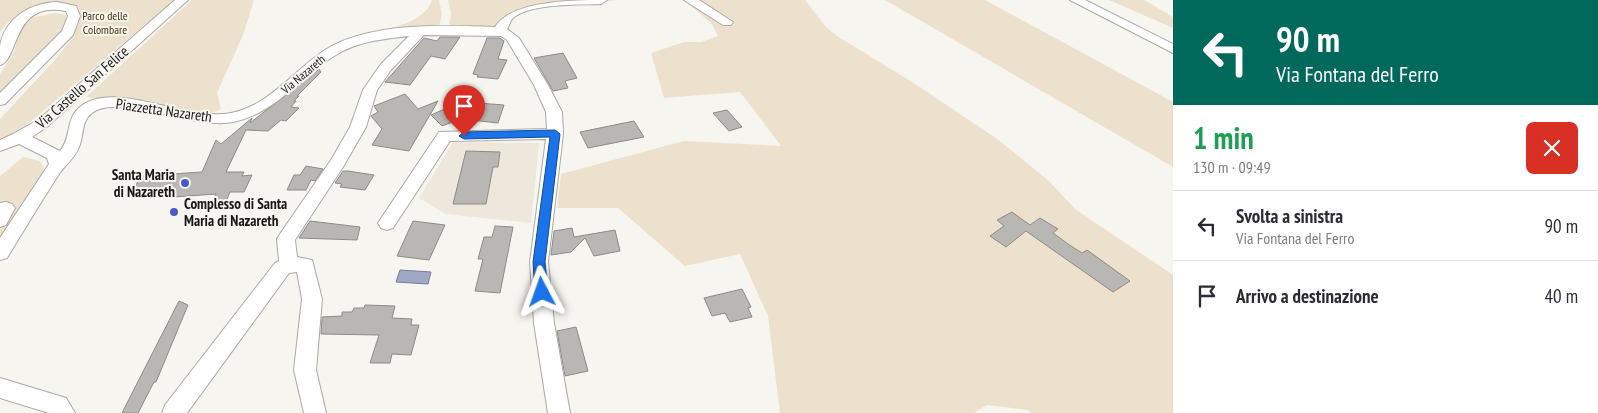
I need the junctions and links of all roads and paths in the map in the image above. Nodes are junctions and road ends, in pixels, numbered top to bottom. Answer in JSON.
{"nodes":[{"id":1,"x":182,"y":0,"type":"edge"},
{"id":2,"x":602,"y":0,"type":"edge"},
{"id":3,"x":690,"y":0,"type":"edge"},
{"id":4,"x":1076,"y":0,"type":"edge"},
{"id":5,"x":50,"y":4,"type":"edge"},
{"id":6,"x":727,"y":22,"type":"dead end"},
{"id":7,"x":420,"y":32,"type":"junction"},
{"id":8,"x":500,"y":32,"type":"junction"},
{"id":9,"x":1173,"y":49,"type":"edge"},
{"id":10,"x":0,"y":61,"type":"edge"},
{"id":11,"x":0,"y":101,"type":"edge"},
{"id":12,"x":248,"y":113,"type":"joint"},
{"id":13,"x":555,"y":134,"type":"junction"},
{"id":14,"x":19,"y":138,"type":"junction"},
{"id":15,"x":0,"y":146,"type":"edge"},
{"id":16,"x":57,"y":165,"type":"junction"},
{"id":17,"x":386,"y":223,"type":"dead end"},
{"id":18,"x":2,"y":245,"type":"edge"},
{"id":19,"x":290,"y":264,"type":"junction"},
{"id":20,"x":0,"y":388,"type":"edge"},
{"id":21,"x":64,"y":413,"type":"edge"},
{"id":22,"x":173,"y":413,"type":"edge"},
{"id":23,"x":314,"y":413,"type":"edge"},
{"id":24,"x":559,"y":413,"type":"edge"}],
"edges":[{"from":1,"to":14,"type":"street","name":"Via Castello San Felice"},
{"from":2,"to":8,"type":"street"},
{"from":3,"to":6,"type":"street"},
{"from":4,"to":9,"type":"street"},
{"from":5,"to":10,"type":"street"},
{"from":5,"to":11,"type":"street"},
{"from":7,"to":8,"type":"street","name":"Via Nazareth"},
{"from":7,"to":12,"type":"street","name":"Via Nazareth"},
{"from":7,"to":19,"type":"street"},
{"from":8,"to":13,"type":"street"},
{"from":12,"to":16,"type":"street","name":"Piazzetta Nazareth"},
{"from":13,"to":17,"type":"street"},
{"from":13,"to":24,"type":"street"},
{"from":14,"to":15,"type":"street","name":"Via Castello San Felice"},
{"from":14,"to":16,"type":"street"},
{"from":16,"to":18,"type":"street","name":"Piazzetta Nazareth"},
{"from":19,"to":22,"type":"street"},
{"from":19,"to":23,"type":"street"},
{"from":20,"to":21,"type":"street"}]}
